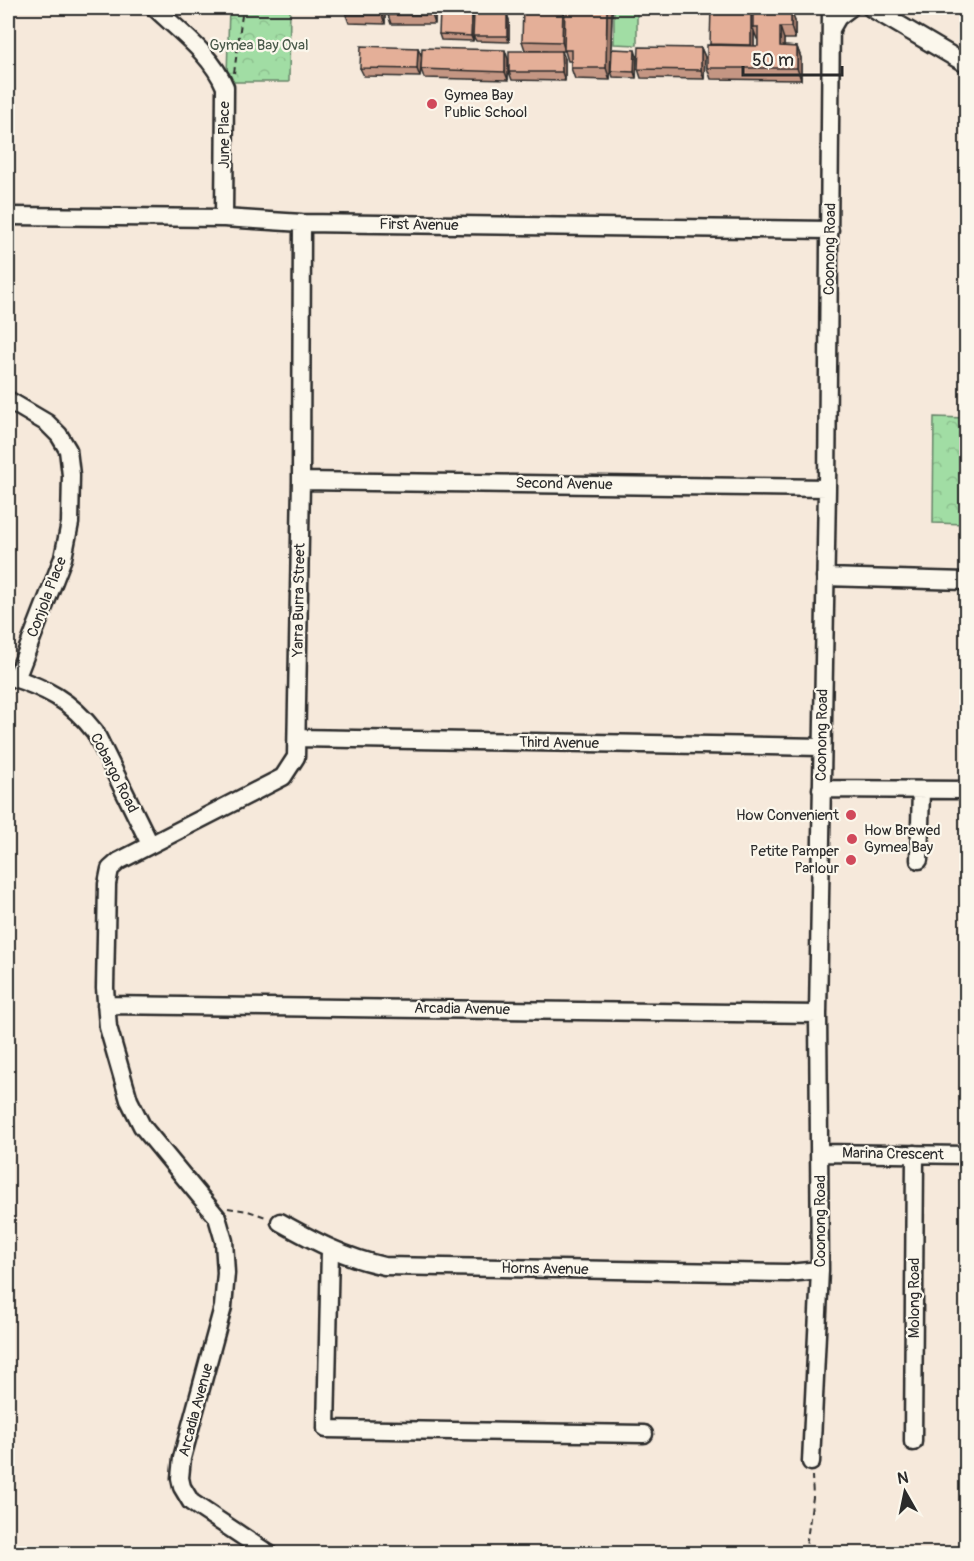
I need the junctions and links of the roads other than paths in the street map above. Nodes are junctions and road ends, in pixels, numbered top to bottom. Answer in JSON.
{"nodes":[{"id":1,"x":155,"y":8,"type":"edge"},
{"id":2,"x":831,"y":8,"type":"edge"},
{"id":3,"x":850,"y":8,"type":"edge"},
{"id":4,"x":871,"y":8,"type":"edge"},
{"id":5,"x":831,"y":29,"type":"junction"},
{"id":6,"x":966,"y":64,"type":"edge"},
{"id":7,"x":8,"y":216,"type":"edge"},
{"id":8,"x":224,"y":218,"type":"junction"},
{"id":9,"x":302,"y":223,"type":"junction"},
{"id":10,"x":830,"y":231,"type":"junction"},
{"id":11,"x":8,"y":400,"type":"edge"},
{"id":12,"x":301,"y":481,"type":"junction"},
{"id":13,"x":827,"y":488,"type":"junction"},
{"id":14,"x":825,"y":577,"type":"junction"},
{"id":15,"x":966,"y":581,"type":"edge"},
{"id":16,"x":10,"y":680,"type":"edge"},
{"id":17,"x":297,"y":738,"type":"junction"},
{"id":18,"x":822,"y":747,"type":"junction"},
{"id":19,"x":822,"y":789,"type":"junction"},
{"id":20,"x":921,"y":790,"type":"junction"},
{"id":21,"x":966,"y":790,"type":"edge"},
{"id":22,"x":150,"y":844,"type":"junction"},
{"id":23,"x":919,"y":860,"type":"dead end"},
{"id":24,"x":110,"y":869,"type":"joint"},
{"id":25,"x":106,"y":1005,"type":"junction"},
{"id":26,"x":818,"y":1014,"type":"junction"},
{"id":27,"x":819,"y":1153,"type":"junction"},
{"id":28,"x":915,"y":1154,"type":"junction"},
{"id":29,"x":966,"y":1155,"type":"edge"},
{"id":30,"x":280,"y":1222,"type":"road end"},
{"id":31,"x":330,"y":1250,"type":"junction"},
{"id":32,"x":820,"y":1270,"type":"junction"},
{"id":33,"x":644,"y":1434,"type":"dead end"},
{"id":34,"x":913,"y":1442,"type":"dead end"},
{"id":35,"x":811,"y":1462,"type":"road end"},
{"id":36,"x":269,"y":1554,"type":"edge"}],
"edges":[{"from":1,"to":8,"type":"street","name":"June Place"},
{"from":2,"to":5,"type":"street","name":"Coonong Road"},
{"from":3,"to":5,"type":"street"},
{"from":4,"to":6,"type":"street"},
{"from":5,"to":10,"type":"street","name":"Coonong Road"},
{"from":7,"to":8,"type":"street","name":"First Avenue"},
{"from":8,"to":9,"type":"street","name":"First Avenue"},
{"from":9,"to":10,"type":"street","name":"First Avenue"},
{"from":9,"to":12,"type":"street","name":"Yarra Burra Street"},
{"from":10,"to":13,"type":"street","name":"Coonong Road"},
{"from":11,"to":16,"type":"street","name":"Conjola Place"},
{"from":12,"to":13,"type":"street","name":"Second Avenue"},
{"from":12,"to":17,"type":"street","name":"Yarra Burra Street"},
{"from":13,"to":14,"type":"street","name":"Coonong Road"},
{"from":14,"to":15,"type":"street"},
{"from":14,"to":18,"type":"street","name":"Coonong Road"},
{"from":16,"to":22,"type":"street","name":"Cobargo Road"},
{"from":17,"to":18,"type":"street","name":"Third Avenue"},
{"from":17,"to":22,"type":"street","name":"Yarra Burra Street"},
{"from":18,"to":19,"type":"street","name":"Coonong Road"},
{"from":19,"to":20,"type":"street"},
{"from":19,"to":26,"type":"street","name":"Coonong Road"},
{"from":20,"to":21,"type":"street"},
{"from":20,"to":23,"type":"street"},
{"from":22,"to":24,"type":"street","name":"Yarra Burra Street"},
{"from":24,"to":25,"type":"street","name":"Arcadia Avenue"},
{"from":25,"to":26,"type":"street","name":"Arcadia Avenue"},
{"from":25,"to":36,"type":"street","name":"Arcadia Avenue"},
{"from":26,"to":27,"type":"street","name":"Coonong Road"},
{"from":27,"to":28,"type":"street","name":"Marina Crescent"},
{"from":27,"to":32,"type":"street","name":"Coonong Road"},
{"from":28,"to":29,"type":"street","name":"Marina Crescent"},
{"from":28,"to":34,"type":"street","name":"Molong Road"},
{"from":30,"to":31,"type":"street","name":"Horns Avenue"},
{"from":31,"to":32,"type":"street","name":"Horns Avenue"},
{"from":31,"to":33,"type":"street"},
{"from":32,"to":35,"type":"street","name":"Coonong Road"}]}
